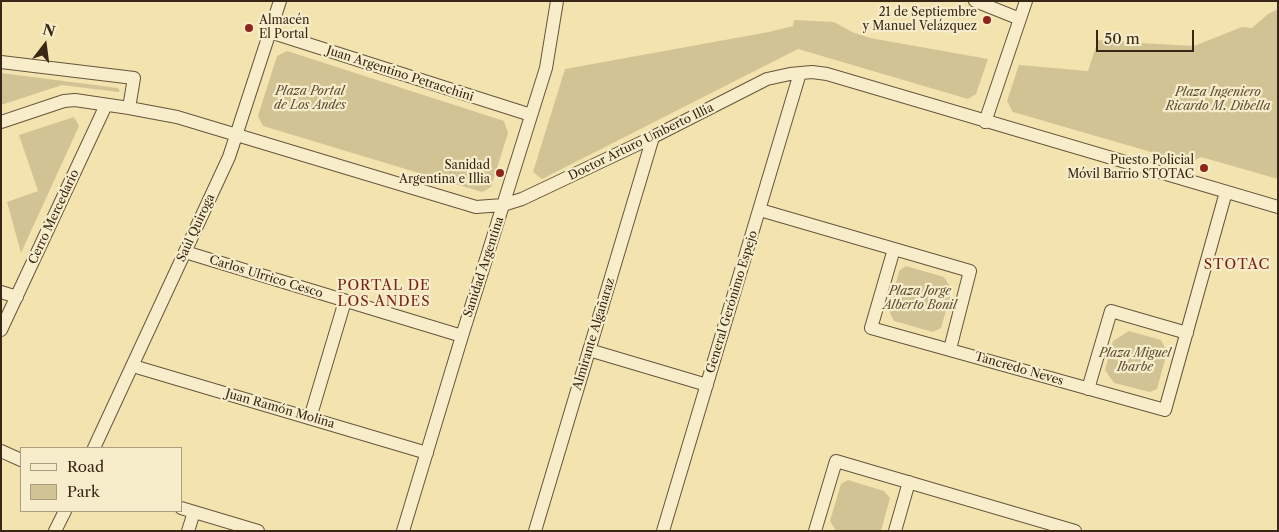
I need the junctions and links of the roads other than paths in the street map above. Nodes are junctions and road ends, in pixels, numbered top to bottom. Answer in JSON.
{"nodes":[{"id":1,"x":280,"y":1,"type":"edge"},
{"id":2,"x":557,"y":1,"type":"edge"},
{"id":3,"x":976,"y":1,"type":"edge"},
{"id":4,"x":1026,"y":1,"type":"edge"},
{"id":5,"x":1020,"y":18,"type":"junction"},
{"id":6,"x":270,"y":32,"type":"junction"},
{"id":7,"x":1,"y":62,"type":"edge"},
{"id":8,"x":800,"y":73,"type":"junction"},
{"id":9,"x":106,"y":105,"type":"junction"},
{"id":10,"x":129,"y":108,"type":"junction"},
{"id":11,"x":531,"y":115,"type":"junction"},
{"id":12,"x":1,"y":122,"type":"edge"},
{"id":13,"x":985,"y":122,"type":"junction"},
{"id":14,"x":236,"y":134,"type":"junction"},
{"id":15,"x":653,"y":136,"type":"junction"},
{"id":16,"x":1226,"y":192,"type":"junction"},
{"id":17,"x":503,"y":205,"type":"junction"},
{"id":18,"x":1278,"y":207,"type":"edge"},
{"id":19,"x":760,"y":210,"type":"junction"},
{"id":20,"x":894,"y":249,"type":"junction"},
{"id":21,"x":184,"y":252,"type":"junction"},
{"id":22,"x":1,"y":292,"type":"edge"},
{"id":23,"x":17,"y":297,"type":"junction"},
{"id":24,"x":345,"y":301,"type":"junction"},
{"id":25,"x":1,"y":330,"type":"edge"},
{"id":26,"x":1187,"y":333,"type":"junction"},
{"id":27,"x":462,"y":336,"type":"junction"},
{"id":28,"x":589,"y":350,"type":"junction"},
{"id":29,"x":950,"y":350,"type":"junction"},
{"id":30,"x":132,"y":366,"type":"junction"},
{"id":31,"x":707,"y":385,"type":"junction"},
{"id":32,"x":1088,"y":389,"type":"junction"},
{"id":33,"x":310,"y":418,"type":"junction"},
{"id":34,"x":94,"y":447,"type":"edge"},
{"id":35,"x":1,"y":452,"type":"edge"},
{"id":36,"x":427,"y":453,"type":"junction"},
{"id":37,"x":20,"y":460,"type":"edge"},
{"id":38,"x":909,"y":482,"type":"junction"},
{"id":39,"x":182,"y":508,"type":"edge"},
{"id":40,"x":64,"y":512,"type":"edge"},
{"id":41,"x":194,"y":512,"type":"junction"},
{"id":42,"x":1047,"y":527,"type":"edge"},
{"id":43,"x":55,"y":531,"type":"edge"},
{"id":44,"x":188,"y":531,"type":"edge"},
{"id":45,"x":258,"y":531,"type":"edge"},
{"id":46,"x":403,"y":531,"type":"edge"},
{"id":47,"x":535,"y":531,"type":"edge"},
{"id":48,"x":663,"y":531,"type":"edge"},
{"id":49,"x":815,"y":531,"type":"edge"},
{"id":50,"x":895,"y":531,"type":"edge"},
{"id":51,"x":1075,"y":531,"type":"edge"}],
"edges":[{"from":1,"to":6,"type":"street","name":"Saúl Quiroga"},
{"from":2,"to":11,"type":"street","name":"Sanidad Argentina"},
{"from":3,"to":5,"type":"street"},
{"from":4,"to":5,"type":"street"},
{"from":5,"to":13,"type":"street"},
{"from":6,"to":11,"type":"street","name":"Juan Argentino Petracchini"},
{"from":6,"to":14,"type":"street","name":"Saúl Quiroga"},
{"from":7,"to":10,"type":"street"},
{"from":8,"to":13,"type":"street","name":"Doctor Arturo Umberto Illia"},
{"from":8,"to":15,"type":"street","name":"Doctor Arturo Umberto Illia"},
{"from":8,"to":19,"type":"street","name":"General Gerónimo Espejo"},
{"from":9,"to":10,"type":"street","name":"Doctor Arturo Umberto Illia"},
{"from":9,"to":12,"type":"street","name":"Doctor Arturo Umberto Illia"},
{"from":9,"to":23,"type":"street","name":"Cerro Mercedario"},
{"from":10,"to":14,"type":"street","name":"Doctor Arturo Umberto Illia"},
{"from":11,"to":17,"type":"street","name":"Sanidad Argentina"},
{"from":13,"to":16,"type":"street","name":"Doctor Arturo Umberto Illia"},
{"from":14,"to":17,"type":"street","name":"Doctor Arturo Umberto Illia"},
{"from":14,"to":21,"type":"street","name":"Saúl Quiroga"},
{"from":15,"to":17,"type":"street","name":"Doctor Arturo Umberto Illia"},
{"from":15,"to":28,"type":"street","name":"Almirante Algañaraz"},
{"from":16,"to":18,"type":"street","name":"Doctor Arturo Umberto Illia"},
{"from":16,"to":26,"type":"street","name":"Tancredo Neves"},
{"from":17,"to":27,"type":"street","name":"Sanidad Argentina"},
{"from":19,"to":20,"type":"street"},
{"from":19,"to":31,"type":"street","name":"General Gerónimo Espejo"},
{"from":20,"to":29,"type":"street"},
{"from":20,"to":29,"type":"street","name":"Tancredo Neves"},
{"from":21,"to":24,"type":"street","name":"Carlos Ulrrico Cesco"},
{"from":21,"to":30,"type":"street","name":"Saúl Quiroga"},
{"from":22,"to":23,"type":"street"},
{"from":23,"to":25,"type":"street","name":"Cerro Mercedario"},
{"from":24,"to":27,"type":"street","name":"Carlos Ulrrico Cesco"},
{"from":24,"to":33,"type":"street"},
{"from":26,"to":32,"type":"street","name":"Tancredo Neves"},
{"from":26,"to":32,"type":"street"},
{"from":27,"to":36,"type":"street","name":"Sanidad Argentina"},
{"from":28,"to":31,"type":"street"},
{"from":28,"to":47,"type":"street","name":"Almirante Algañaraz"},
{"from":29,"to":32,"type":"street","name":"Tancredo Neves"},
{"from":30,"to":33,"type":"street","name":"Juan Ramón Molina"},
{"from":30,"to":34,"type":"street","name":"Saúl Quiroga"},
{"from":31,"to":48,"type":"street","name":"General Gerónimo Espejo"},
{"from":33,"to":36,"type":"street","name":"Juan Ramón Molina"},
{"from":35,"to":37,"type":"street"},
{"from":36,"to":46,"type":"street","name":"Sanidad Argentina"},
{"from":38,"to":42,"type":"street"},
{"from":38,"to":49,"type":"street"},
{"from":38,"to":50,"type":"street"},
{"from":39,"to":41,"type":"street"},
{"from":40,"to":43,"type":"street"},
{"from":41,"to":44,"type":"street"},
{"from":41,"to":45,"type":"street"},
{"from":42,"to":51,"type":"street"}]}
